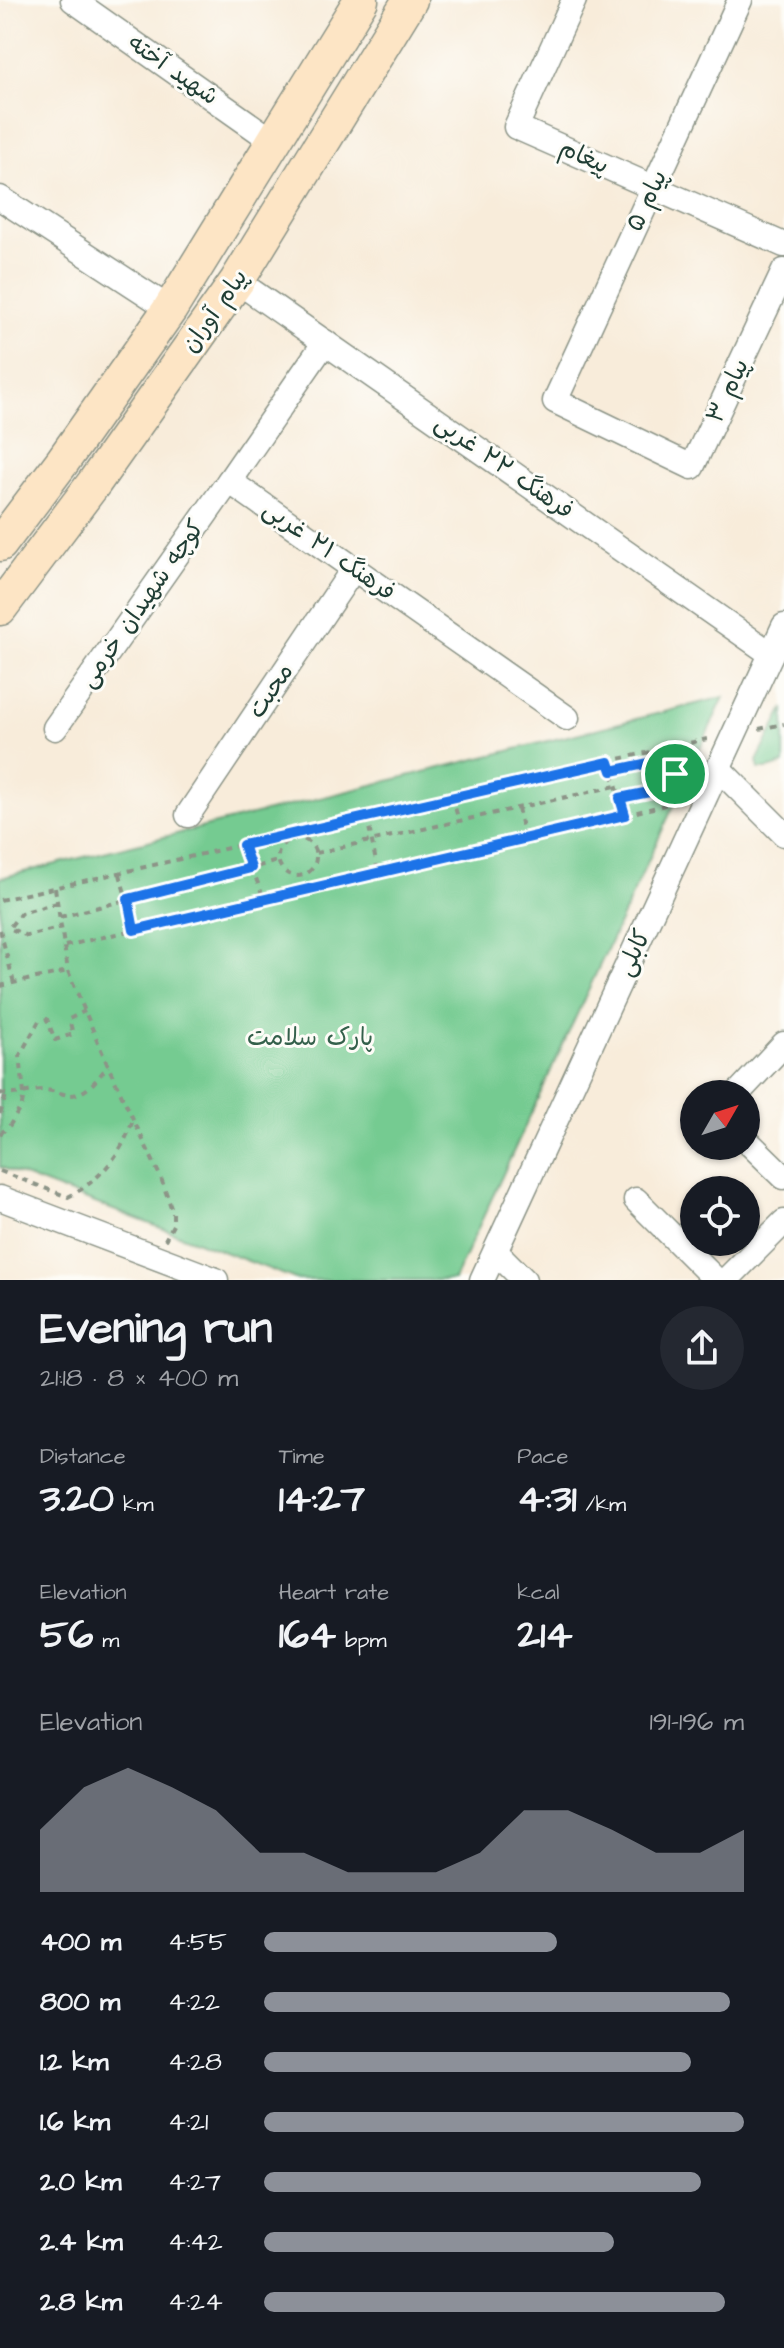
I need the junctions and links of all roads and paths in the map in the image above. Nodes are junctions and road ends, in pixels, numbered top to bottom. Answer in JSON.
{"nodes":[{"id":1,"x":73,"y":0,"type":"edge"},
{"id":2,"x":361,"y":0,"type":"edge"},
{"id":3,"x":410,"y":0,"type":"edge"},
{"id":4,"x":574,"y":0,"type":"edge"},
{"id":5,"x":740,"y":0,"type":"edge"},
{"id":6,"x":333,"y":45,"type":"junction"},
{"id":7,"x":368,"y":66,"type":"junction"},
{"id":8,"x":273,"y":141,"type":"junction"},
{"id":9,"x":653,"y":187,"type":"junction"},
{"id":10,"x":0,"y":198,"type":"edge"},
{"id":11,"x":784,"y":245,"type":"edge"},
{"id":12,"x":784,"y":271,"type":"edge"},
{"id":13,"x":237,"y":281,"type":"junction"},
{"id":14,"x":170,"y":309,"type":"junction"},
{"id":15,"x":325,"y":342,"type":"junction"},
{"id":16,"x":692,"y":467,"type":"joint"},
{"id":17,"x":229,"y":481,"type":"junction"},
{"id":18,"x":0,"y":544,"type":"edge"},
{"id":19,"x":354,"y":568,"type":"junction"},
{"id":20,"x":0,"y":608,"type":"edge"},
{"id":21,"x":784,"y":626,"type":"edge"},
{"id":22,"x":771,"y":654,"type":"junction"},
{"id":23,"x":567,"y":718,"type":"dead end"},
{"id":24,"x":784,"y":724,"type":"edge"},
{"id":25,"x":55,"y":728,"type":"dead end"},
{"id":26,"x":735,"y":733,"type":"junction"},
{"id":27,"x":609,"y":762,"type":"junction"},
{"id":28,"x":719,"y":769,"type":"junction"},
{"id":29,"x":612,"y":771,"type":"junction"},
{"id":30,"x":616,"y":786,"type":"junction"},
{"id":31,"x":452,"y":797,"type":"junction"},
{"id":32,"x":706,"y":797,"type":"junction"},
{"id":33,"x":620,"y":798,"type":"junction"},
{"id":34,"x":518,"y":808,"type":"junction"},
{"id":35,"x":188,"y":815,"type":"dead end"},
{"id":36,"x":625,"y":815,"type":"junction"},
{"id":37,"x":367,"y":817,"type":"junction"},
{"id":38,"x":459,"y":821,"type":"junction"},
{"id":39,"x":784,"y":834,"type":"edge"},
{"id":40,"x":292,"y":836,"type":"junction"},
{"id":41,"x":524,"y":839,"type":"junction"},
{"id":42,"x":372,"y":840,"type":"junction"},
{"id":43,"x":243,"y":845,"type":"junction"},
{"id":44,"x":316,"y":853,"type":"junction"},
{"id":45,"x":278,"y":861,"type":"junction"},
{"id":46,"x":251,"y":868,"type":"junction"},
{"id":47,"x":378,"y":872,"type":"junction"},
{"id":48,"x":120,"y":873,"type":"junction"},
{"id":49,"x":55,"y":888,"type":"junction"},
{"id":50,"x":128,"y":899,"type":"junction"},
{"id":51,"x":264,"y":899,"type":"junction"},
{"id":52,"x":0,"y":900,"type":"edge"},
{"id":53,"x":57,"y":903,"type":"junction"},
{"id":54,"x":60,"y":917,"type":"junction"},
{"id":55,"x":62,"y":927,"type":"junction"},
{"id":56,"x":9,"y":928,"type":"junction"},
{"id":57,"x":0,"y":930,"type":"edge"},
{"id":58,"x":134,"y":930,"type":"junction"},
{"id":59,"x":65,"y":946,"type":"junction"},
{"id":60,"x":68,"y":971,"type":"junction"},
{"id":61,"x":14,"y":983,"type":"junction"},
{"id":62,"x":0,"y":986,"type":"edge"},
{"id":63,"x":85,"y":1011,"type":"junction"},
{"id":64,"x":784,"y":1044,"type":"edge"},
{"id":65,"x":108,"y":1066,"type":"junction"},
{"id":66,"x":750,"y":1080,"type":"edge"},
{"id":67,"x":3,"y":1094,"type":"edge"},
{"id":68,"x":24,"y":1094,"type":"junction"},
{"id":69,"x":0,"y":1114,"type":"edge"},
{"id":70,"x":134,"y":1117,"type":"junction"},
{"id":71,"x":0,"y":1134,"type":"edge"},
{"id":72,"x":760,"y":1154,"type":"edge"},
{"id":73,"x":0,"y":1171,"type":"edge"},
{"id":74,"x":784,"y":1177,"type":"edge"},
{"id":75,"x":0,"y":1198,"type":"edge"},
{"id":76,"x":636,"y":1200,"type":"dead end"},
{"id":77,"x":784,"y":1222,"type":"edge"},
{"id":78,"x":496,"y":1252,"type":"junction"},
{"id":79,"x":155,"y":1257,"type":"junction"},
{"id":80,"x":216,"y":1280,"type":"edge"},
{"id":81,"x":482,"y":1280,"type":"edge"},
{"id":82,"x":524,"y":1280,"type":"edge"},
{"id":83,"x":716,"y":1280,"type":"edge"},
{"id":84,"x":726,"y":1280,"type":"edge"}],
"edges":[{"from":1,"to":8,"type":"street","name":"شهید آخته"},
{"from":2,"to":6,"type":"main road","name":"پیام آوران"},
{"from":3,"to":7,"type":"main road","name":"پیام آوران"},
{"from":4,"to":9,"type":"street","name":"پیغام"},
{"from":5,"to":9,"type":"street","name":"پیام ۵"},
{"from":6,"to":7,"type":"main road"},
{"from":6,"to":8,"type":"main road","name":"پیام آوران"},
{"from":7,"to":13,"type":"main road","name":"پیام آوران"},
{"from":8,"to":14,"type":"main road","name":"پیام آوران"},
{"from":9,"to":11,"type":"street","name":"پیغام"},
{"from":9,"to":16,"type":"street","name":"پیام ۵"},
{"from":10,"to":14,"type":"street"},
{"from":12,"to":16,"type":"street","name":"پیام ۳"},
{"from":13,"to":15,"type":"street","name":"فرهنگ ۲۲ غربی"},
{"from":13,"to":20,"type":"main road","name":"پیام آوران"},
{"from":14,"to":18,"type":"main road","name":"پیام آوران"},
{"from":15,"to":17,"type":"street"},
{"from":15,"to":22,"type":"street","name":"فرهنگ ۲۲ غربی"},
{"from":17,"to":19,"type":"street","name":"فرهنگ ۲۱ غربی"},
{"from":17,"to":25,"type":"street","name":"کوچه شهیدان خرمی"},
{"from":19,"to":23,"type":"street","name":"فرهنگ ۲۱ غربی"},
{"from":19,"to":35,"type":"street","name":"محبت"},
{"from":21,"to":22,"type":"street","name":"کابلی"},
{"from":22,"to":26,"type":"street","name":"کابلی"},
{"from":24,"to":26,"type":"path"},
{"from":26,"to":27,"type":"path"},
{"from":26,"to":28,"type":"street","name":"کابلی"},
{"from":27,"to":29,"type":"path"},
{"from":27,"to":31,"type":"path"},
{"from":28,"to":32,"type":"street","name":"کابلی"},
{"from":28,"to":39,"type":"street"},
{"from":29,"to":30,"type":"path"},
{"from":29,"to":33,"type":"path"},
{"from":30,"to":33,"type":"path"},
{"from":30,"to":34,"type":"path"},
{"from":31,"to":37,"type":"path"},
{"from":31,"to":38,"type":"path"},
{"from":32,"to":36,"type":"path"},
{"from":32,"to":78,"type":"street","name":"کابلی"},
{"from":33,"to":36,"type":"path"},
{"from":34,"to":38,"type":"path"},
{"from":34,"to":41,"type":"path"},
{"from":36,"to":41,"type":"path"},
{"from":37,"to":40,"type":"path"},
{"from":37,"to":42,"type":"path"},
{"from":38,"to":42,"type":"path"},
{"from":40,"to":43,"type":"path"},
{"from":40,"to":44,"type":"path"},
{"from":40,"to":45,"type":"path"},
{"from":41,"to":47,"type":"path"},
{"from":42,"to":44,"type":"path"},
{"from":42,"to":47,"type":"path"},
{"from":43,"to":46,"type":"path"},
{"from":43,"to":48,"type":"path"},
{"from":44,"to":45,"type":"path"},
{"from":45,"to":46,"type":"path"},
{"from":46,"to":50,"type":"path"},
{"from":46,"to":51,"type":"path"},
{"from":47,"to":51,"type":"path"},
{"from":48,"to":49,"type":"path"},
{"from":48,"to":50,"type":"path"},
{"from":49,"to":52,"type":"path"},
{"from":49,"to":53,"type":"path"},
{"from":50,"to":54,"type":"path"},
{"from":50,"to":58,"type":"path"},
{"from":51,"to":58,"type":"path"},
{"from":53,"to":54,"type":"path"},
{"from":53,"to":56,"type":"path"},
{"from":54,"to":55,"type":"path"},
{"from":55,"to":56,"type":"path"},
{"from":55,"to":59,"type":"path"},
{"from":56,"to":57,"type":"path"},
{"from":57,"to":61,"type":"path"},
{"from":58,"to":59,"type":"path"},
{"from":59,"to":60,"type":"path"},
{"from":60,"to":61,"type":"path"},
{"from":60,"to":63,"type":"path"},
{"from":61,"to":62,"type":"path"},
{"from":63,"to":65,"type":"path"},
{"from":63,"to":68,"type":"path"},
{"from":64,"to":66,"type":"street"},
{"from":65,"to":68,"type":"path"},
{"from":65,"to":70,"type":"path"},
{"from":67,"to":68,"type":"path"},
{"from":67,"to":69,"type":"path"},
{"from":68,"to":71,"type":"path"},
{"from":70,"to":73,"type":"path"},
{"from":70,"to":79,"type":"path"},
{"from":72,"to":74,"type":"street"},
{"from":75,"to":79,"type":"street"},
{"from":76,"to":83,"type":"street"},
{"from":77,"to":84,"type":"street"},
{"from":78,"to":81,"type":"street","name":"کابلی"},
{"from":78,"to":82,"type":"street"},
{"from":79,"to":80,"type":"street"}]}
